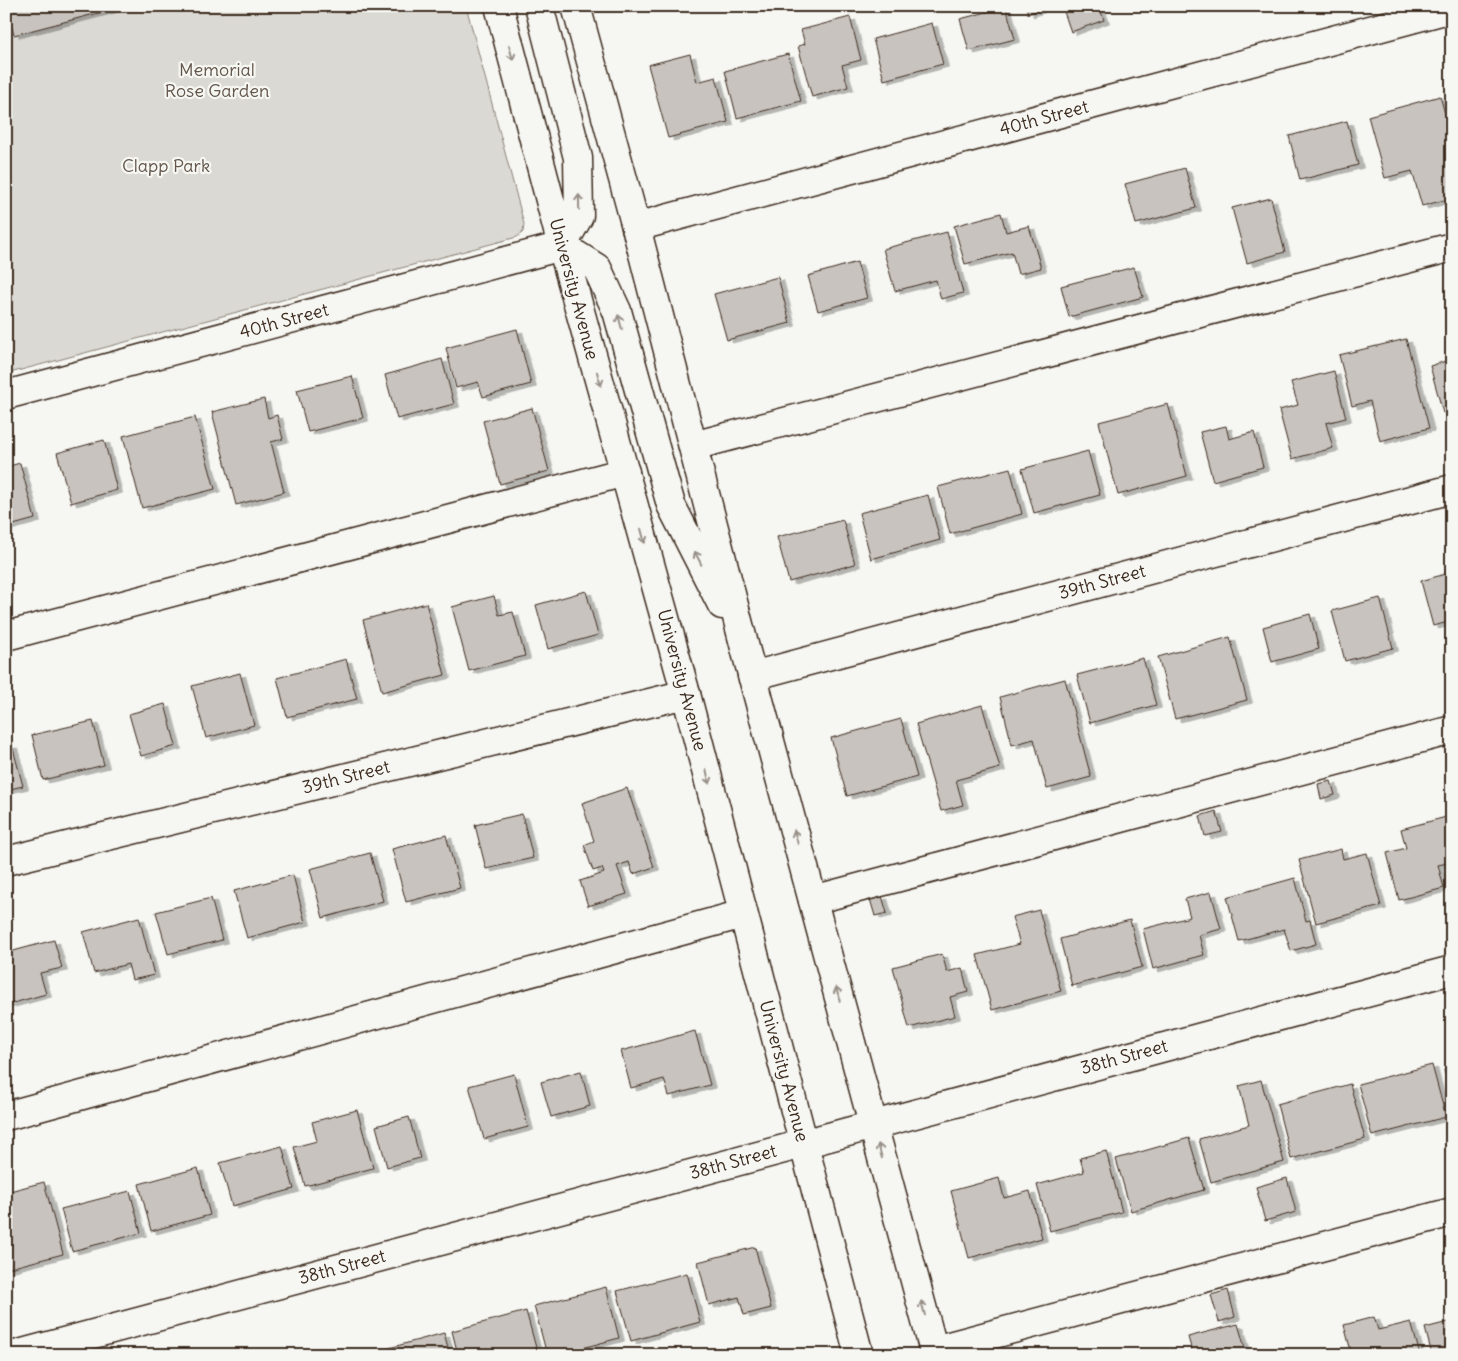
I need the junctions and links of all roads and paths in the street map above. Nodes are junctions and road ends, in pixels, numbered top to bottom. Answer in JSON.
{"nodes":[{"id":1,"x":498,"y":6,"type":"edge"},
{"id":2,"x":539,"y":6,"type":"edge"},
{"id":3,"x":576,"y":6,"type":"edge"},
{"id":4,"x":1452,"y":8,"type":"edge"},
{"id":5,"x":636,"y":227,"type":"junction"},
{"id":6,"x":562,"y":246,"type":"junction"},
{"id":7,"x":1452,"y":246,"type":"edge"},
{"id":8,"x":6,"y":395,"type":"edge"},
{"id":9,"x":693,"y":446,"type":"junction"},
{"id":10,"x":625,"y":472,"type":"junction"},
{"id":11,"x":1452,"y":488,"type":"edge"},
{"id":12,"x":6,"y":636,"type":"edge"},
{"id":13,"x":745,"y":648,"type":"junction"},
{"id":14,"x":752,"y":676,"type":"junction"},
{"id":15,"x":686,"y":694,"type":"junction"},
{"id":16,"x":1452,"y":730,"type":"edge"},
{"id":17,"x":6,"y":861,"type":"edge"},
{"id":18,"x":813,"y":900,"type":"junction"},
{"id":19,"x":744,"y":914,"type":"junction"},
{"id":20,"x":1452,"y":970,"type":"edge"},
{"id":21,"x":6,"y":1116,"type":"edge"},
{"id":22,"x":873,"y":1125,"type":"junction"},
{"id":23,"x":803,"y":1143,"type":"junction"},
{"id":24,"x":1452,"y":1212,"type":"edge"},
{"id":25,"x":935,"y":1352,"type":"edge"},
{"id":26,"x":15,"y":1355,"type":"edge"},
{"id":27,"x":859,"y":1355,"type":"edge"}],
"edges":[{"from":1,"to":6,"type":"street","name":"University Avenue","one_way":true},
{"from":6,"to":2,"type":"street","one_way":true},
{"from":3,"to":5,"type":"street"},
{"from":4,"to":5,"type":"street","name":"40th Street"},
{"from":5,"to":9,"type":"street"},
{"from":6,"to":8,"type":"street","name":"40th Street"},
{"from":6,"to":10,"type":"street","name":"University Avenue","one_way":true},
{"from":13,"to":6,"type":"street","one_way":true},
{"from":7,"to":9,"type":"street"},
{"from":9,"to":13,"type":"street"},
{"from":10,"to":12,"type":"street"},
{"from":10,"to":15,"type":"street","name":"University Avenue","one_way":true},
{"from":11,"to":14,"type":"street","name":"39th Street"},
{"from":13,"to":14,"type":"street"},
{"from":18,"to":14,"type":"street","one_way":true},
{"from":15,"to":17,"type":"street","name":"39th Street"},
{"from":15,"to":19,"type":"street","name":"University Avenue","one_way":true},
{"from":16,"to":18,"type":"street"},
{"from":22,"to":18,"type":"street","one_way":true},
{"from":19,"to":21,"type":"street"},
{"from":19,"to":23,"type":"street","name":"University Avenue"},
{"from":20,"to":22,"type":"street","name":"38th Street"},
{"from":22,"to":23,"type":"street","name":"38th Street"},
{"from":25,"to":22,"type":"street","one_way":true},
{"from":23,"to":26,"type":"street","name":"38th Street"},
{"from":23,"to":27,"type":"street","name":"University Avenue"},
{"from":24,"to":25,"type":"street"}]}
